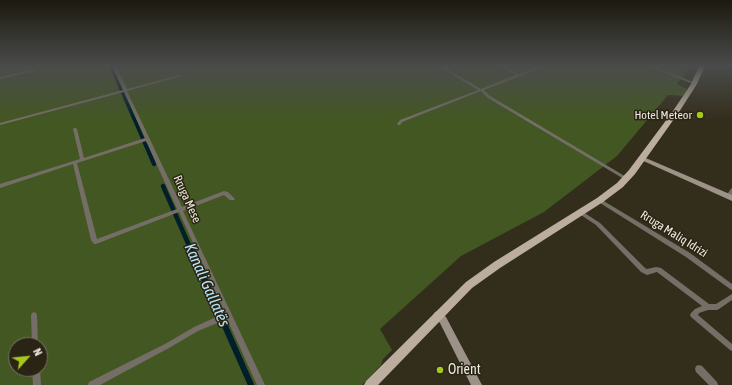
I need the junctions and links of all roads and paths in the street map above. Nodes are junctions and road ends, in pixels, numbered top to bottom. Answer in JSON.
{"nodes":[{"id":1,"x":120,"y":84,"type":"edge"},
{"id":2,"x":150,"y":84,"type":"edge"},
{"id":3,"x":471,"y":84,"type":"edge"},
{"id":4,"x":497,"y":84,"type":"edge"},
{"id":5,"x":693,"y":84,"type":"edge"},
{"id":6,"x":482,"y":90,"type":"junction"},
{"id":7,"x":123,"y":91,"type":"junction"},
{"id":8,"x":0,"y":124,"type":"edge"},
{"id":9,"x":399,"y":124,"type":"dead end"},
{"id":10,"x":75,"y":129,"type":"dead end"},
{"id":11,"x":147,"y":140,"type":"junction"},
{"id":12,"x":643,"y":159,"type":"junction"},
{"id":13,"x":82,"y":160,"type":"junction"},
{"id":14,"x":75,"y":162,"type":"junction"},
{"id":15,"x":626,"y":178,"type":"junction"},
{"id":16,"x":0,"y":186,"type":"edge"},
{"id":17,"x":731,"y":195,"type":"edge"},
{"id":18,"x":232,"y":199,"type":"dead end"},
{"id":19,"x":602,"y":202,"type":"junction"},
{"id":20,"x":179,"y":210,"type":"junction"},
{"id":21,"x":583,"y":214,"type":"junction"},
{"id":22,"x":543,"y":236,"type":"junction"},
{"id":23,"x":732,"y":287,"type":"edge"},
{"id":24,"x":732,"y":296,"type":"edge"},
{"id":25,"x":708,"y":307,"type":"junction"},
{"id":26,"x":34,"y":315,"type":"dead end"},
{"id":27,"x":438,"y":315,"type":"junction"},
{"id":28,"x":226,"y":316,"type":"junction"},
{"id":29,"x":35,"y":337,"type":"edge"},
{"id":30,"x":732,"y":348,"type":"edge"},
{"id":31,"x":699,"y":369,"type":"dead end"},
{"id":32,"x":92,"y":385,"type":"edge"},
{"id":33,"x":261,"y":385,"type":"edge"},
{"id":34,"x":370,"y":385,"type":"edge"},
{"id":35,"x":477,"y":385,"type":"edge"},
{"id":36,"x":714,"y":385,"type":"edge"}],
"edges":[{"from":1,"to":7,"type":"street","name":"Rruga Mese"},
{"from":2,"to":7,"type":"street"},
{"from":3,"to":6,"type":"street"},
{"from":4,"to":6,"type":"street"},
{"from":5,"to":12,"type":"main road"},
{"from":6,"to":9,"type":"street"},
{"from":6,"to":15,"type":"street"},
{"from":7,"to":8,"type":"street"},
{"from":7,"to":11,"type":"street","name":"Rruga Mese"},
{"from":10,"to":13,"type":"street"},
{"from":11,"to":13,"type":"street"},
{"from":11,"to":20,"type":"street","name":"Rruga Mese"},
{"from":12,"to":15,"type":"main road"},
{"from":12,"to":17,"type":"street"},
{"from":12,"to":19,"type":"main road"},
{"from":13,"to":14,"type":"street"},
{"from":14,"to":16,"type":"street"},
{"from":14,"to":20,"type":"street"},
{"from":15,"to":22,"type":"main road"},
{"from":18,"to":20,"type":"street"},
{"from":19,"to":21,"type":"main road"},
{"from":19,"to":23,"type":"street","name":"Rruga Maliq Idrizi"},
{"from":20,"to":28,"type":"street","name":"Rruga Mese"},
{"from":21,"to":22,"type":"main road"},
{"from":21,"to":25,"type":"street"},
{"from":22,"to":27,"type":"main road"},
{"from":24,"to":25,"type":"street"},
{"from":25,"to":30,"type":"street"},
{"from":26,"to":29,"type":"street"},
{"from":27,"to":34,"type":"main road"},
{"from":27,"to":35,"type":"street"},
{"from":28,"to":32,"type":"street"},
{"from":28,"to":33,"type":"street","name":"Rruga Mese"},
{"from":31,"to":36,"type":"street"}]}
